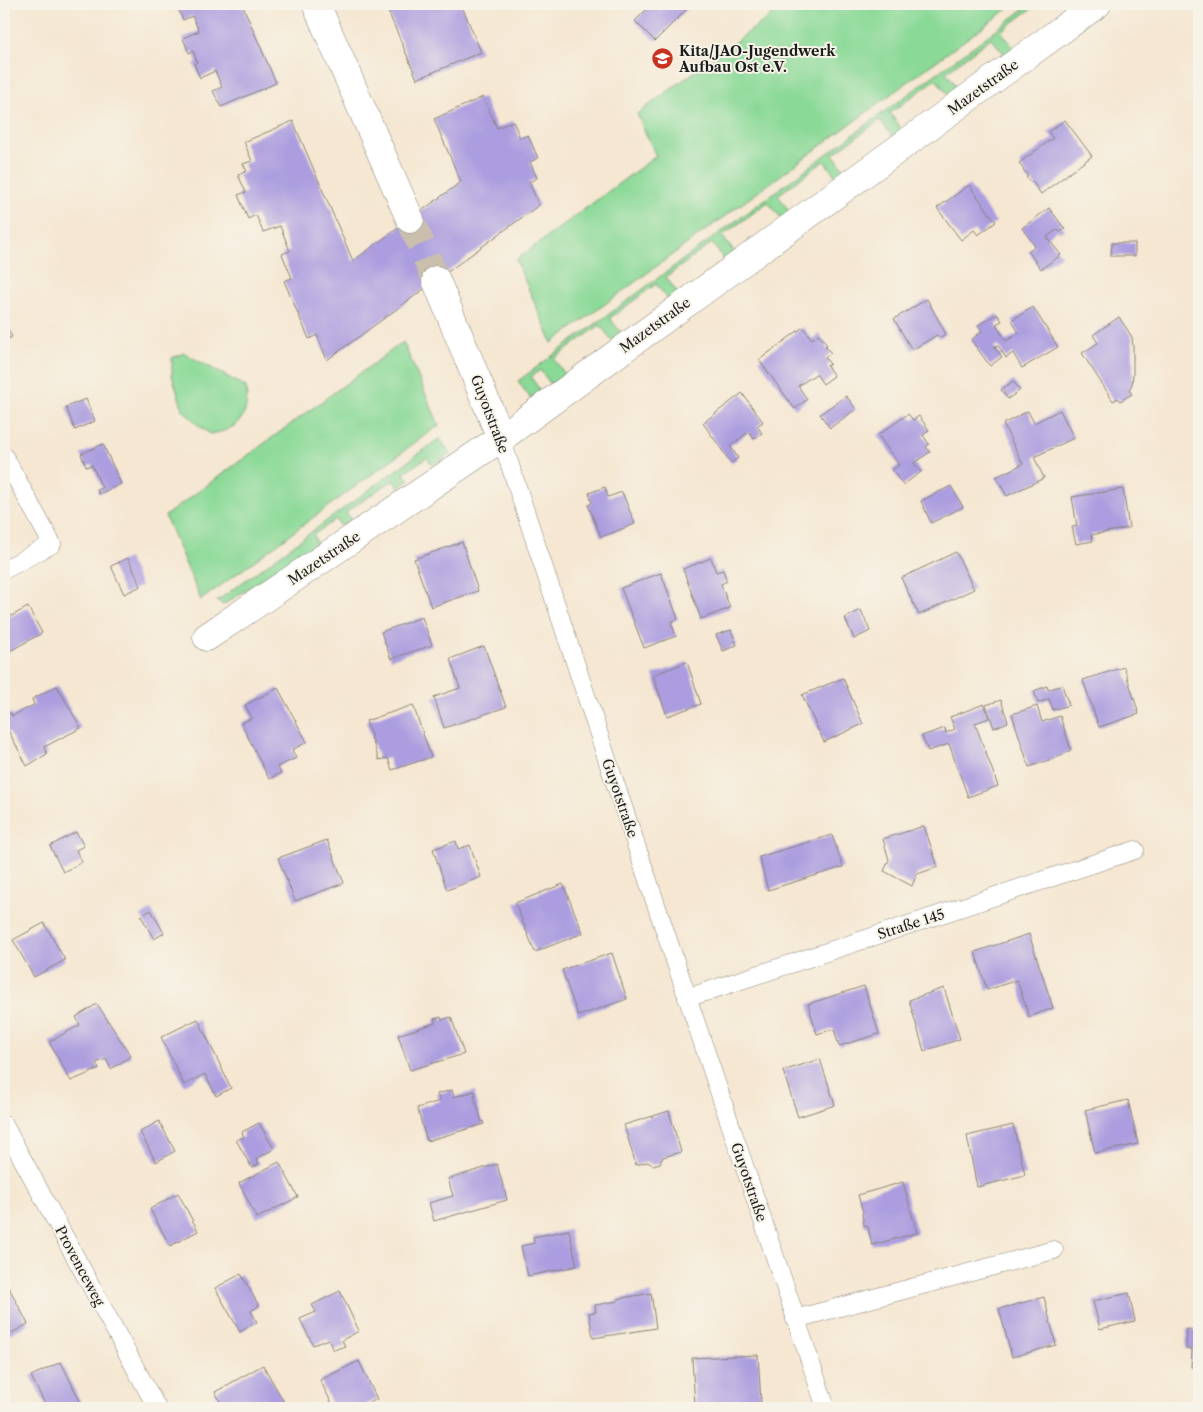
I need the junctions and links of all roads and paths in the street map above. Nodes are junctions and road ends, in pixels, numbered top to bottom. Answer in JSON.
{"nodes":[{"id":1,"x":316,"y":4,"type":"edge"},
{"id":2,"x":1097,"y":4,"type":"edge"},
{"id":3,"x":410,"y":219,"type":"tunnel mouth"},
{"id":4,"x":436,"y":280,"type":"tunnel mouth"},
{"id":5,"x":501,"y":438,"type":"junction"},
{"id":6,"x":4,"y":456,"type":"edge"},
{"id":7,"x":4,"y":570,"type":"edge"},
{"id":8,"x":207,"y":637,"type":"dead end"},
{"id":9,"x":1135,"y":850,"type":"dead end"},
{"id":10,"x":687,"y":998,"type":"junction"},
{"id":11,"x":4,"y":1124,"type":"edge"},
{"id":12,"x":1054,"y":1250,"type":"dead end"},
{"id":13,"x":795,"y":1319,"type":"junction"},
{"id":14,"x":156,"y":1408,"type":"edge"},
{"id":15,"x":826,"y":1408,"type":"edge"}],
"edges":[{"from":1,"to":3,"type":"street"},
{"from":2,"to":5,"type":"street","name":"Mazetstraße"},
{"from":4,"to":5,"type":"street","name":"Guyotstraße"},
{"from":5,"to":8,"type":"street","name":"Mazetstraße"},
{"from":5,"to":10,"type":"lane","name":"Guyotstraße"},
{"from":6,"to":7,"type":"lane"},
{"from":9,"to":10,"type":"lane","name":"Straße 145"},
{"from":10,"to":13,"type":"lane","name":"Guyotstraße"},
{"from":11,"to":14,"type":"lane","name":"Provenceweg"},
{"from":12,"to":13,"type":"lane"},
{"from":13,"to":15,"type":"lane","name":"Guyotstraße"}]}
